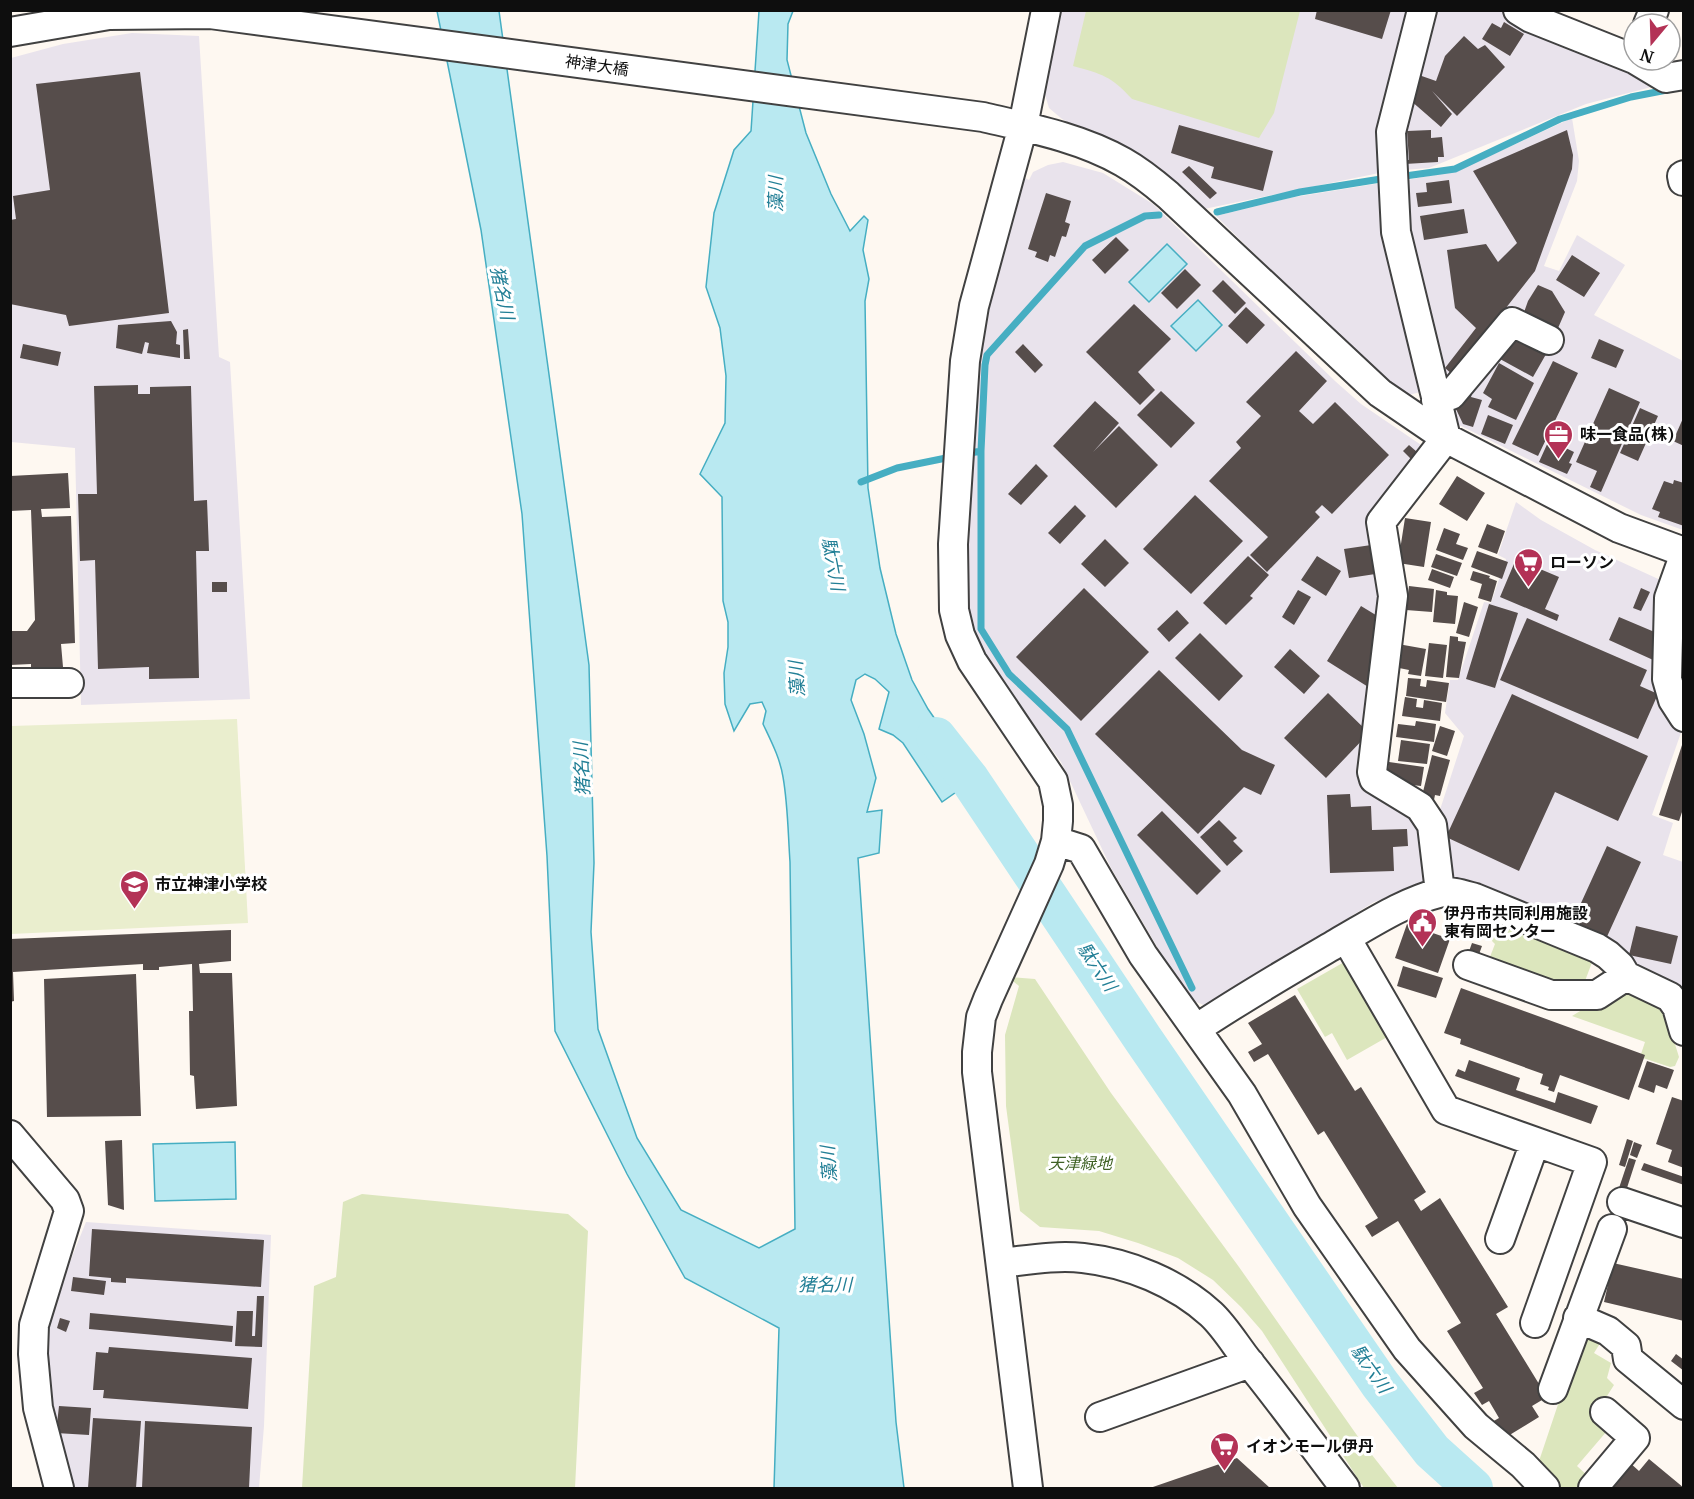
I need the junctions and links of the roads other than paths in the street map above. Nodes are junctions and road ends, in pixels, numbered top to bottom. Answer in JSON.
{"nodes":[{"id":1,"x":1046,"y":10,"type":"edge"},
{"id":2,"x":1422,"y":10,"type":"edge"},
{"id":3,"x":1518,"y":10,"type":"edge"},
{"id":4,"x":10,"y":32,"type":"edge"},
{"id":5,"x":1622,"y":54,"type":"edge"},
{"id":6,"x":1656,"y":72,"type":"edge"},
{"id":7,"x":1683,"y":75,"type":"edge"},
{"id":8,"x":1023,"y":126,"type":"junction"},
{"id":9,"x":1683,"y":175,"type":"edge"},
{"id":10,"x":1683,"y":181,"type":"edge"},
{"id":11,"x":1549,"y":340,"type":"dead end"},
{"id":12,"x":1436,"y":400,"type":"junction"},
{"id":13,"x":1446,"y":438,"type":"junction"},
{"id":14,"x":1683,"y":554,"type":"edge"},
{"id":15,"x":10,"y":683,"type":"edge"},
{"id":16,"x":69,"y":683,"type":"dead end"},
{"id":17,"x":1683,"y":717,"type":"edge"},
{"id":18,"x":1053,"y":852,"type":"junction"},
{"id":19,"x":1440,"y":892,"type":"junction"},
{"id":20,"x":1346,"y":938,"type":"junction"},
{"id":21,"x":1468,"y":965,"type":"dead end"},
{"id":22,"x":1626,"y":976,"type":"junction"},
{"id":23,"x":1681,"y":1014,"type":"edge"},
{"id":24,"x":1196,"y":1029,"type":"junction"},
{"id":25,"x":10,"y":1135,"type":"edge"},
{"id":26,"x":1535,"y":1142,"type":"junction"},
{"id":27,"x":1622,"y":1202,"type":"dead end"},
{"id":28,"x":1683,"y":1223,"type":"edge"},
{"id":29,"x":1612,"y":1229,"type":"dead end"},
{"id":30,"x":1500,"y":1239,"type":"dead end"},
{"id":31,"x":1001,"y":1263,"type":"junction"},
{"id":32,"x":1578,"y":1318,"type":"junction"},
{"id":33,"x":1535,"y":1323,"type":"dead end"},
{"id":34,"x":1250,"y":1363,"type":"junction"},
{"id":35,"x":1552,"y":1389,"type":"dead end"},
{"id":36,"x":1683,"y":1406,"type":"edge"},
{"id":37,"x":1605,"y":1412,"type":"dead end"},
{"id":38,"x":1100,"y":1417,"type":"dead end"},
{"id":39,"x":59,"y":1488,"type":"edge"},
{"id":40,"x":1028,"y":1488,"type":"edge"},
{"id":41,"x":1345,"y":1488,"type":"edge"},
{"id":42,"x":1545,"y":1488,"type":"edge"},
{"id":43,"x":1593,"y":1488,"type":"edge"}],
"edges":[{"from":1,"to":8,"type":"street"},
{"from":2,"to":12,"type":"street"},
{"from":3,"to":5,"type":"street"},
{"from":4,"to":8,"type":"street","name":"神津大橋"},
{"from":6,"to":7,"type":"street"},
{"from":8,"to":13,"type":"street","name":"神津大橋"},
{"from":8,"to":18,"type":"street"},
{"from":9,"to":10,"type":"street"},
{"from":11,"to":12,"type":"street"},
{"from":12,"to":13,"type":"street"},
{"from":13,"to":14,"type":"street","name":"神津大橋"},
{"from":13,"to":19,"type":"street"},
{"from":14,"to":17,"type":"street"},
{"from":15,"to":16,"type":"street"},
{"from":18,"to":24,"type":"street"},
{"from":18,"to":31,"type":"street"},
{"from":19,"to":20,"type":"street"},
{"from":19,"to":22,"type":"street"},
{"from":20,"to":24,"type":"street"},
{"from":20,"to":26,"type":"street"},
{"from":21,"to":22,"type":"street"},
{"from":22,"to":23,"type":"street"},
{"from":24,"to":42,"type":"street"},
{"from":25,"to":39,"type":"street"},
{"from":26,"to":30,"type":"street"},
{"from":26,"to":33,"type":"street"},
{"from":27,"to":28,"type":"street"},
{"from":29,"to":32,"type":"street"},
{"from":31,"to":34,"type":"street"},
{"from":31,"to":40,"type":"street"},
{"from":32,"to":35,"type":"street"},
{"from":32,"to":36,"type":"street"},
{"from":34,"to":38,"type":"street"},
{"from":34,"to":41,"type":"street"},
{"from":37,"to":43,"type":"street"}]}
